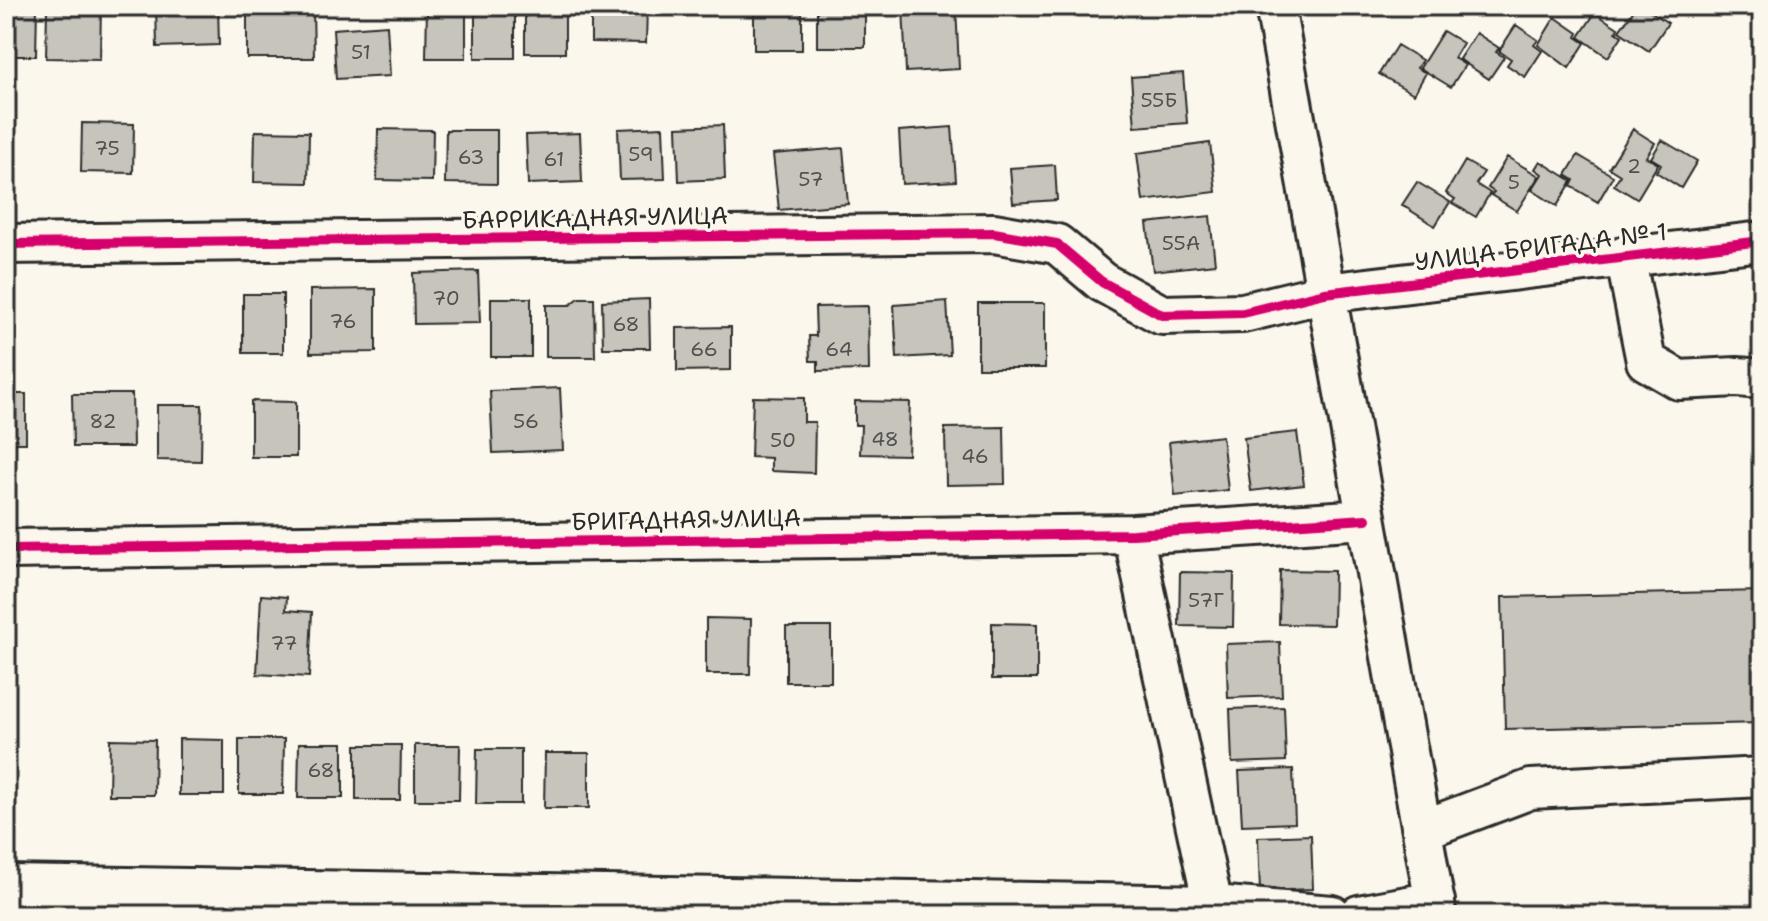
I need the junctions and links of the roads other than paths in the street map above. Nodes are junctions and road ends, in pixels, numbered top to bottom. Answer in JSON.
{"nodes":[{"id":1,"x":1275,"y":6,"type":"edge"},
{"id":2,"x":1762,"y":241,"type":"edge"},
{"id":3,"x":6,"y":244,"type":"edge"},
{"id":4,"x":1625,"y":256,"type":"junction"},
{"id":5,"x":1325,"y":293,"type":"junction"},
{"id":6,"x":1762,"y":379,"type":"edge"},
{"id":7,"x":1366,"y":519,"type":"junction"},
{"id":8,"x":1133,"y":534,"type":"junction"},
{"id":9,"x":6,"y":549,"type":"edge"},
{"id":10,"x":1762,"y":777,"type":"edge"},
{"id":11,"x":1422,"y":830,"type":"junction"},
{"id":12,"x":6,"y":885,"type":"edge"},
{"id":13,"x":1436,"y":908,"type":"edge"},
{"id":14,"x":1214,"y":910,"type":"edge"},
{"id":15,"x":1332,"y":915,"type":"edge"},
{"id":16,"x":1359,"y":915,"type":"edge"}],
"edges":[{"from":1,"to":5,"type":"street"},
{"from":2,"to":4,"type":"street","name":"УЛИЦА БРИГАДА № 1"},
{"from":3,"to":5,"type":"street","name":"БАРРИКАДНАЯ УЛИЦА"},
{"from":4,"to":5,"type":"street","name":"УЛИЦА БРИГАДА № 1"},
{"from":4,"to":6,"type":"street"},
{"from":5,"to":7,"type":"street"},
{"from":7,"to":8,"type":"street","name":"БРИГАДНАЯ УЛИЦА"},
{"from":7,"to":11,"type":"street"},
{"from":8,"to":9,"type":"street","name":"БРИГАДНАЯ УЛИЦА"},
{"from":8,"to":14,"type":"street"},
{"from":10,"to":11,"type":"street"},
{"from":11,"to":13,"type":"street"},
{"from":12,"to":14,"type":"street"},
{"from":13,"to":16,"type":"street"},
{"from":14,"to":15,"type":"street"}]}
